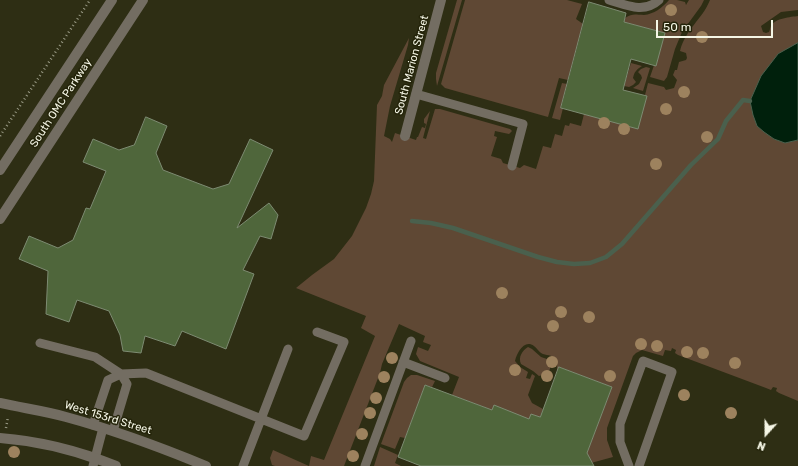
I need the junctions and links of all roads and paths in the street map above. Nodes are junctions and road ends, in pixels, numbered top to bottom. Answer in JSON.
{"nodes":[{"id":1,"x":90,"y":0,"type":"edge"},
{"id":2,"x":112,"y":0,"type":"edge"},
{"id":3,"x":143,"y":0,"type":"edge"},
{"id":4,"x":441,"y":0,"type":"edge"},
{"id":5,"x":609,"y":0,"type":"edge"},
{"id":6,"x":659,"y":0,"type":"edge"},
{"id":7,"x":416,"y":94,"type":"junction"},
{"id":8,"x":0,"y":136,"type":"edge"},
{"id":9,"x":405,"y":136,"type":"dead end"},
{"id":10,"x":512,"y":166,"type":"dead end"},
{"id":11,"x":0,"y":170,"type":"edge"},
{"id":12,"x":0,"y":219,"type":"edge"},
{"id":13,"x":317,"y":332,"type":"dead end"},
{"id":14,"x":412,"y":341,"type":"dead end"},
{"id":15,"x":40,"y":343,"type":"dead end"},
{"id":16,"x":288,"y":349,"type":"dead end"},
{"id":17,"x":403,"y":362,"type":"junction"},
{"id":18,"x":120,"y":374,"type":"junction"},
{"id":19,"x":445,"y":378,"type":"dead end"},
{"id":20,"x":0,"y":403,"type":"edge"},
{"id":21,"x":8,"y":414,"type":"dead end"},
{"id":22,"x":261,"y":419,"type":"junction"},
{"id":23,"x":93,"y":425,"type":"junction"},
{"id":24,"x":6,"y":428,"type":"dead end"},
{"id":25,"x":103,"y":428,"type":"junction"},
{"id":26,"x":113,"y":431,"type":"junction"},
{"id":27,"x":0,"y":438,"type":"edge"},
{"id":28,"x":94,"y":462,"type":"edge"},
{"id":29,"x":116,"y":466,"type":"edge"},
{"id":30,"x":206,"y":466,"type":"edge"},
{"id":31,"x":243,"y":466,"type":"edge"},
{"id":32,"x":365,"y":466,"type":"edge"},
{"id":33,"x":629,"y":466,"type":"edge"},
{"id":34,"x":638,"y":466,"type":"edge"}],
"edges":[{"from":1,"to":8,"type":"path"},
{"from":2,"to":11,"type":"street","name":"South OMC Parkway"},
{"from":3,"to":12,"type":"street","name":"South OMC Parkway"},
{"from":4,"to":7,"type":"street","name":"South Marion Street"},
{"from":5,"to":6,"type":"lane"},
{"from":7,"to":9,"type":"street","name":"South Marion Street"},
{"from":7,"to":10,"type":"lane"},
{"from":13,"to":22,"type":"lane"},
{"from":14,"to":17,"type":"lane"},
{"from":15,"to":18,"type":"lane"},
{"from":16,"to":22,"type":"lane"},
{"from":17,"to":19,"type":"lane"},
{"from":17,"to":32,"type":"lane"},
{"from":18,"to":22,"type":"lane"},
{"from":18,"to":23,"type":"lane"},
{"from":18,"to":26,"type":"lane"},
{"from":20,"to":23,"type":"street","name":"West 153rd Street"},
{"from":21,"to":24,"type":"path"},
{"from":22,"to":31,"type":"lane"},
{"from":23,"to":25,"type":"street","name":"West 153rd Street"},
{"from":25,"to":26,"type":"street","name":"West 153rd Street"},
{"from":25,"to":28,"type":"lane"},
{"from":26,"to":30,"type":"street","name":"West 153rd Street"},
{"from":27,"to":28,"type":"street"},
{"from":28,"to":29,"type":"street"},
{"from":33,"to":34,"type":"lane"}]}
